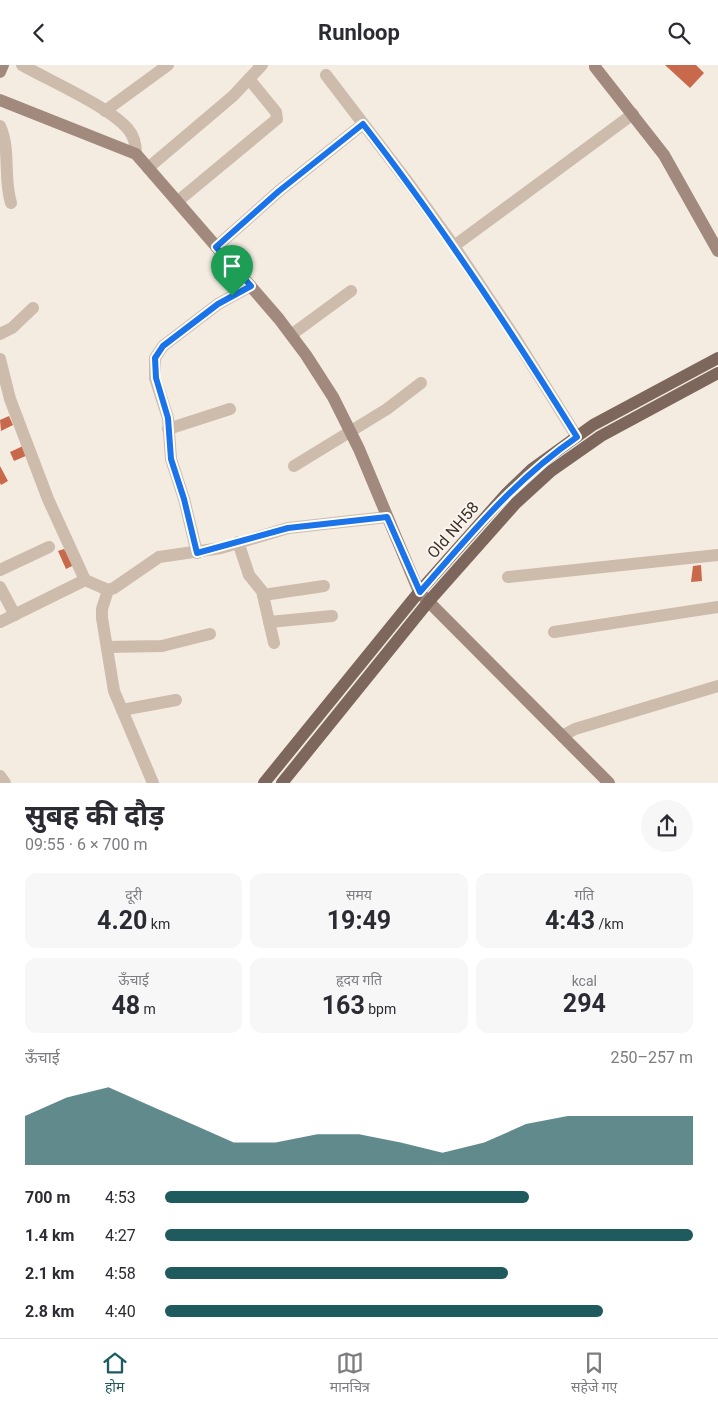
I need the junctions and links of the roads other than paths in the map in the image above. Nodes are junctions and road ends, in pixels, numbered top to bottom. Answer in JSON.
{"nodes":[{"id":1,"x":3,"y":65,"type":"edge"},
{"id":2,"x":22,"y":65,"type":"edge"},
{"id":3,"x":168,"y":65,"type":"edge"},
{"id":4,"x":262,"y":65,"type":"edge"},
{"id":5,"x":594,"y":66,"type":"edge"},
{"id":6,"x":0,"y":72,"type":"edge"},
{"id":7,"x":326,"y":75,"type":"dead end"},
{"id":8,"x":249,"y":79,"type":"junction"},
{"id":9,"x":0,"y":100,"type":"edge"},
{"id":10,"x":105,"y":111,"type":"junction"},
{"id":11,"x":634,"y":114,"type":"junction"},
{"id":12,"x":363,"y":124,"type":"junction"},
{"id":13,"x":0,"y":125,"type":"edge"},
{"id":14,"x":136,"y":154,"type":"junction"},
{"id":15,"x":148,"y":168,"type":"junction"},
{"id":16,"x":178,"y":201,"type":"junction"},
{"id":17,"x":11,"y":203,"type":"dead end"},
{"id":18,"x":454,"y":246,"type":"junction"},
{"id":19,"x":216,"y":247,"type":"junction"},
{"id":20,"x":718,"y":251,"type":"edge"},
{"id":21,"x":251,"y":286,"type":"junction"},
{"id":22,"x":352,"y":291,"type":"dead end"},
{"id":23,"x":33,"y":308,"type":"dead end"},
{"id":24,"x":0,"y":334,"type":"edge"},
{"id":25,"x":291,"y":335,"type":"junction"},
{"id":26,"x":718,"y":358,"type":"edge"},
{"id":27,"x":0,"y":359,"type":"edge"},
{"id":28,"x":718,"y":373,"type":"edge"},
{"id":29,"x":421,"y":383,"type":"dead end"},
{"id":30,"x":230,"y":409,"type":"dead end"},
{"id":31,"x":168,"y":429,"type":"junction"},
{"id":32,"x":350,"y":431,"type":"junction"},
{"id":33,"x":577,"y":437,"type":"junction"},
{"id":34,"x":294,"y":466,"type":"dead end"},
{"id":35,"x":387,"y":517,"type":"junction"},
{"id":36,"x":238,"y":542,"type":"junction"},
{"id":37,"x":49,"y":547,"type":"dead end"},
{"id":38,"x":197,"y":553,"type":"junction"},
{"id":39,"x":718,"y":555,"type":"edge"},
{"id":40,"x":0,"y":571,"type":"edge"},
{"id":41,"x":508,"y":577,"type":"dead end"},
{"id":42,"x":85,"y":580,"type":"junction"},
{"id":43,"x":324,"y":586,"type":"dead end"},
{"id":44,"x":0,"y":587,"type":"edge"},
{"id":45,"x":108,"y":590,"type":"junction"},
{"id":46,"x":263,"y":595,"type":"junction"},
{"id":47,"x":424,"y":597,"type":"junction"},
{"id":48,"x":718,"y":607,"type":"edge"},
{"id":49,"x":15,"y":615,"type":"junction"},
{"id":50,"x":332,"y":616,"type":"dead end"},
{"id":51,"x":0,"y":622,"type":"edge"},
{"id":52,"x":269,"y":622,"type":"junction"},
{"id":53,"x":554,"y":632,"type":"dead end"},
{"id":54,"x":210,"y":635,"type":"dead end"},
{"id":55,"x":274,"y":643,"type":"dead end"},
{"id":56,"x":107,"y":647,"type":"junction"},
{"id":57,"x":718,"y":686,"type":"edge"},
{"id":58,"x":176,"y":701,"type":"dead end"},
{"id":59,"x":122,"y":710,"type":"junction"},
{"id":60,"x":562,"y":736,"type":"junction"},
{"id":61,"x":0,"y":776,"type":"edge"},
{"id":62,"x":5,"y":783,"type":"edge"},
{"id":63,"x":153,"y":783,"type":"edge"},
{"id":64,"x":264,"y":783,"type":"edge"},
{"id":65,"x":282,"y":783,"type":"edge"},
{"id":66,"x":609,"y":783,"type":"edge"}],
"edges":[{"from":1,"to":6,"type":"main road"},
{"from":2,"to":10,"type":"street"},
{"from":3,"to":10,"type":"street"},
{"from":4,"to":8,"type":"street"},
{"from":5,"to":11,"type":"main road"},
{"from":7,"to":12,"type":"street"},
{"from":8,"to":15,"type":"street"},
{"from":8,"to":16,"type":"street"},
{"from":9,"to":14,"type":"main road"},
{"from":10,"to":14,"type":"street"},
{"from":11,"to":18,"type":"street"},
{"from":11,"to":20,"type":"main road"},
{"from":12,"to":18,"type":"street"},
{"from":12,"to":19,"type":"street"},
{"from":13,"to":17,"type":"street"},
{"from":14,"to":15,"type":"main road"},
{"from":15,"to":16,"type":"main road"},
{"from":16,"to":19,"type":"main road"},
{"from":18,"to":33,"type":"street"},
{"from":19,"to":21,"type":"main road"},
{"from":21,"to":25,"type":"main road"},
{"from":21,"to":31,"type":"street"},
{"from":22,"to":25,"type":"street"},
{"from":23,"to":24,"type":"street"},
{"from":25,"to":32,"type":"main road"},
{"from":26,"to":33,"type":"main road","name":"Old NH58"},
{"from":27,"to":42,"type":"street"},
{"from":28,"to":47,"type":"main road","name":"Old NH58"},
{"from":29,"to":32,"type":"street"},
{"from":30,"to":31,"type":"street"},
{"from":31,"to":38,"type":"street"},
{"from":32,"to":34,"type":"street"},
{"from":32,"to":35,"type":"main road"},
{"from":33,"to":47,"type":"main road","name":"Old NH58"},
{"from":35,"to":36,"type":"street"},
{"from":35,"to":47,"type":"main road"},
{"from":36,"to":38,"type":"street"},
{"from":36,"to":46,"type":"street"},
{"from":37,"to":40,"type":"street"},
{"from":38,"to":45,"type":"street"},
{"from":39,"to":41,"type":"street"},
{"from":42,"to":45,"type":"street"},
{"from":42,"to":49,"type":"street"},
{"from":43,"to":46,"type":"street"},
{"from":44,"to":49,"type":"street"},
{"from":45,"to":56,"type":"street"},
{"from":46,"to":52,"type":"street"},
{"from":47,"to":60,"type":"main road"},
{"from":47,"to":64,"type":"main road","name":"Old NH58"},
{"from":47,"to":65,"type":"main road","name":"Old NH58"},
{"from":48,"to":53,"type":"street"},
{"from":49,"to":51,"type":"street"},
{"from":50,"to":52,"type":"street"},
{"from":52,"to":55,"type":"street"},
{"from":54,"to":56,"type":"street"},
{"from":56,"to":59,"type":"street"},
{"from":57,"to":60,"type":"street"},
{"from":58,"to":59,"type":"street"},
{"from":59,"to":63,"type":"street"},
{"from":60,"to":66,"type":"main road"},
{"from":61,"to":62,"type":"street"}]}
